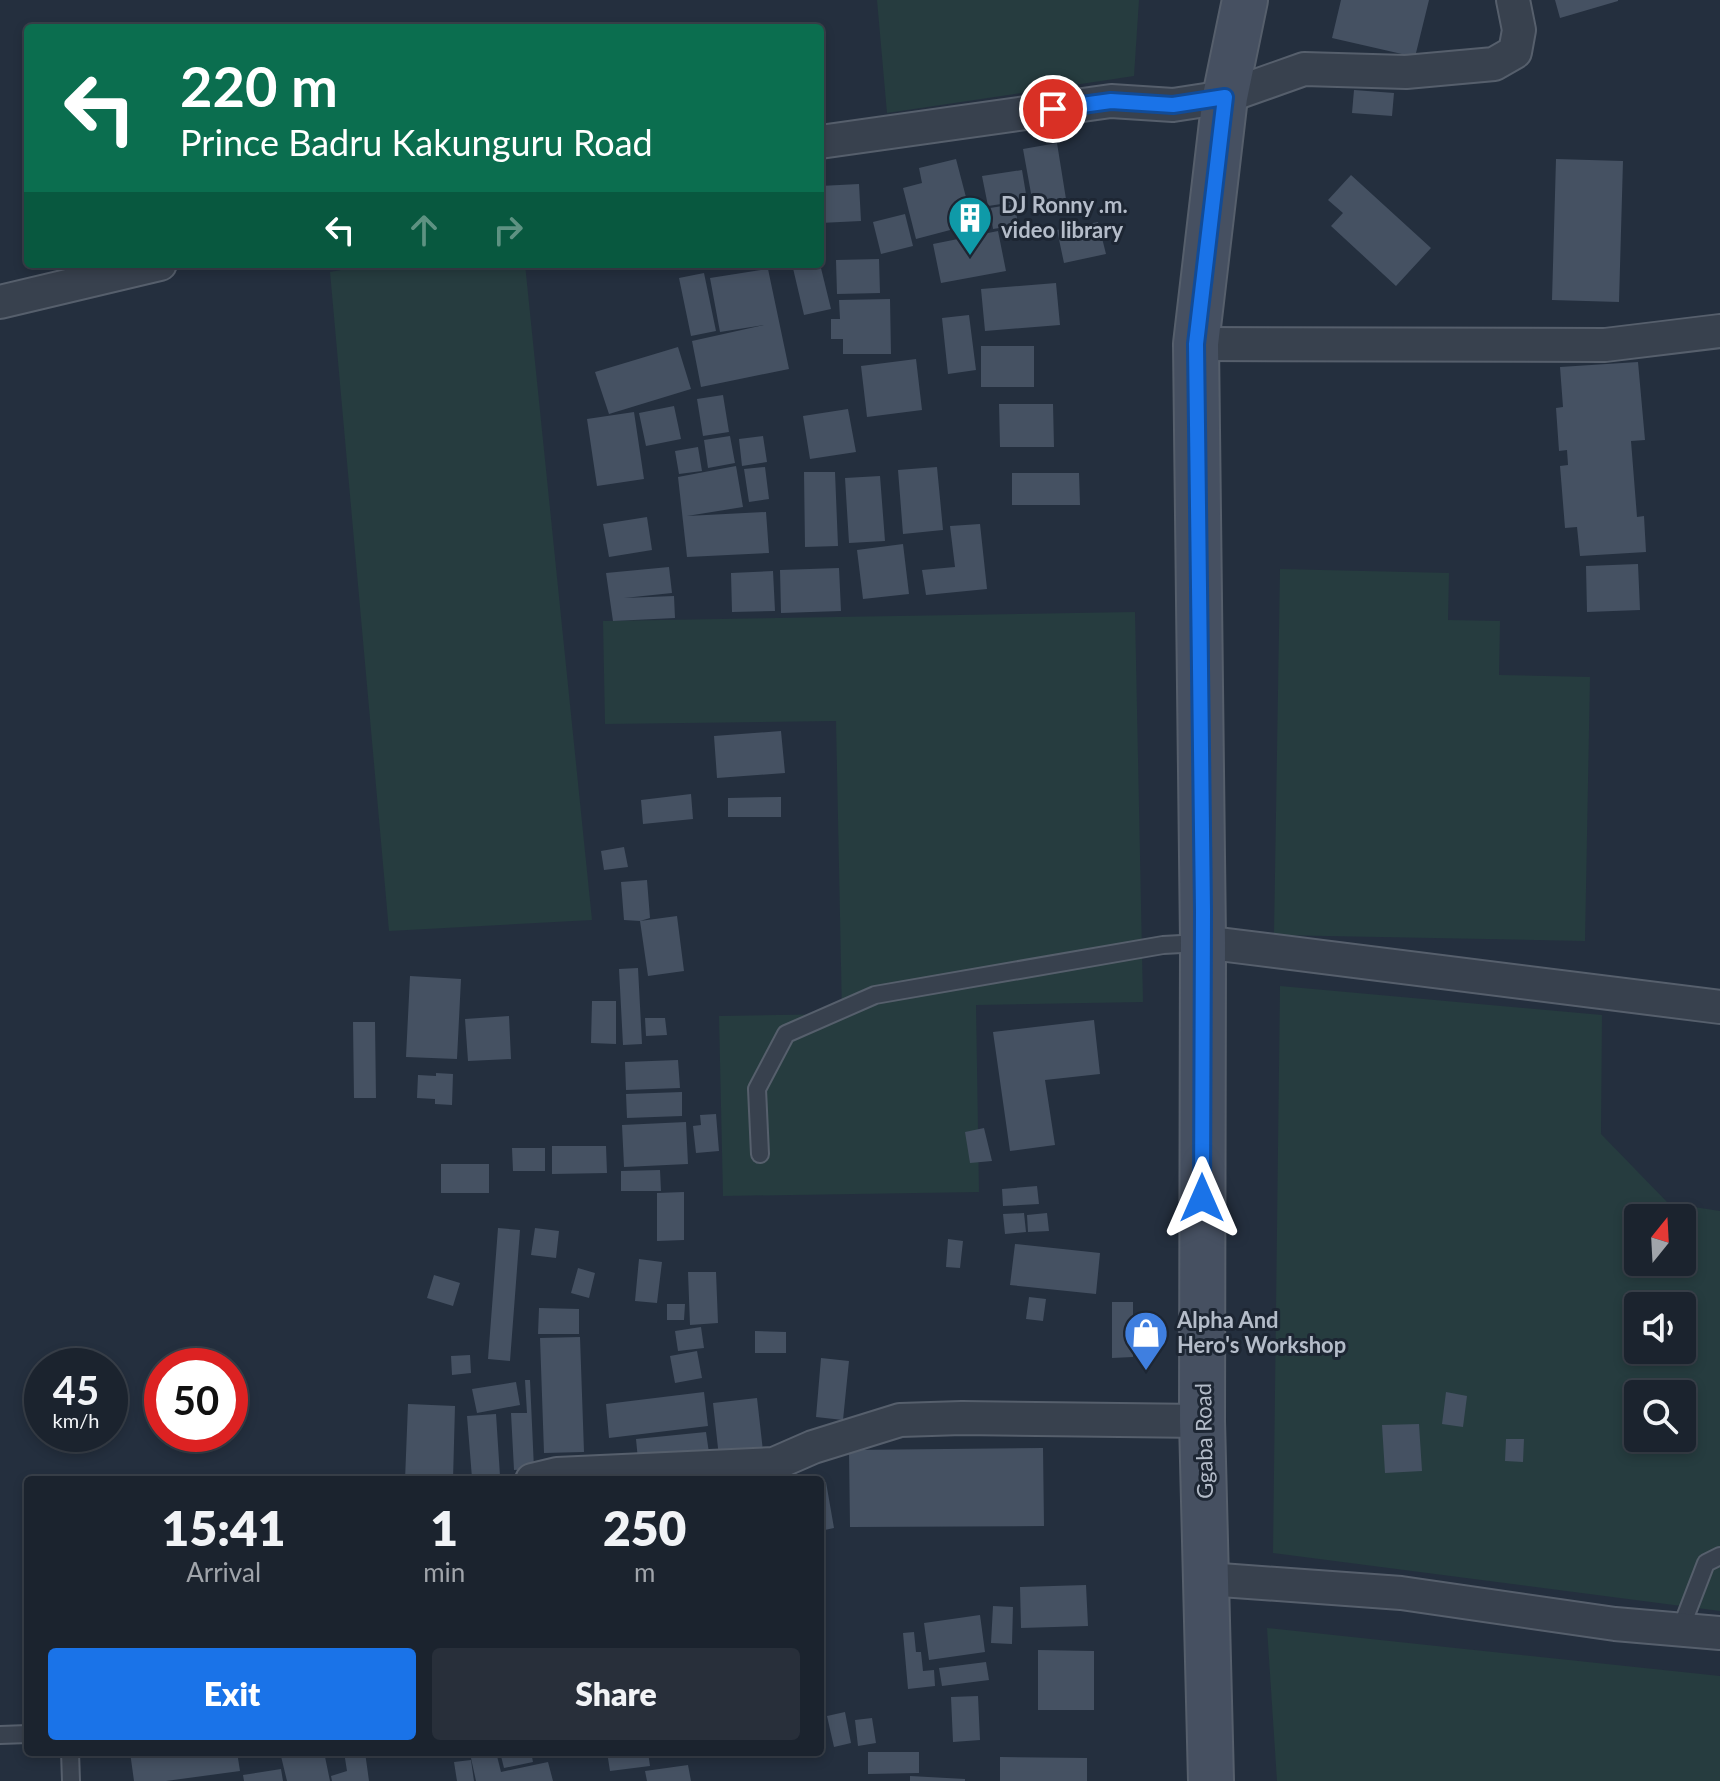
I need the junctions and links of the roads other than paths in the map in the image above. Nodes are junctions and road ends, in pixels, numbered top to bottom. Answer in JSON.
{"nodes":[{"id":1,"x":1245,"y":0,"type":"edge"},
{"id":2,"x":1513,"y":0,"type":"edge"},
{"id":3,"x":1225,"y":97,"type":"junction"},
{"id":4,"x":824,"y":141,"type":"edge"},
{"id":5,"x":143,"y":268,"type":"edge"},
{"id":6,"x":0,"y":302,"type":"edge"},
{"id":7,"x":1720,"y":331,"type":"edge"},
{"id":8,"x":1196,"y":344,"type":"junction"},
{"id":9,"x":1203,"y":942,"type":"junction"},
{"id":10,"x":1720,"y":1007,"type":"edge"},
{"id":11,"x":760,"y":1154,"type":"dead end"},
{"id":12,"x":1202,"y":1421,"type":"junction"},
{"id":13,"x":767,"y":1472,"type":"edge"},
{"id":14,"x":549,"y":1476,"type":"edge"},
{"id":15,"x":1720,"y":1556,"type":"edge"},
{"id":16,"x":1207,"y":1579,"type":"junction"},
{"id":17,"x":1681,"y":1628,"type":"junction"},
{"id":18,"x":1720,"y":1633,"type":"edge"},
{"id":19,"x":24,"y":1734,"type":"edge"},
{"id":20,"x":0,"y":1735,"type":"edge"},
{"id":21,"x":70,"y":1756,"type":"edge"},
{"id":22,"x":71,"y":1781,"type":"edge"},
{"id":23,"x":1211,"y":1781,"type":"edge"}],
"edges":[{"from":1,"to":3,"type":"main road","name":"Ggaba Road"},
{"from":2,"to":3,"type":"street"},
{"from":3,"to":4,"type":"street"},
{"from":3,"to":8,"type":"main road","name":"Ggaba Road"},
{"from":5,"to":6,"type":"street"},
{"from":7,"to":8,"type":"street"},
{"from":8,"to":9,"type":"main road","name":"Ggaba Road"},
{"from":9,"to":10,"type":"street"},
{"from":9,"to":11,"type":"lane"},
{"from":9,"to":12,"type":"main road","name":"Ggaba Road"},
{"from":12,"to":13,"type":"street"},
{"from":12,"to":16,"type":"main road","name":"Ggaba Road"},
{"from":13,"to":14,"type":"street"},
{"from":15,"to":17,"type":"lane"},
{"from":16,"to":17,"type":"street"},
{"from":16,"to":23,"type":"main road","name":"Ggaba Road"},
{"from":17,"to":18,"type":"street"},
{"from":19,"to":20,"type":"lane"},
{"from":21,"to":22,"type":"lane"}]}
